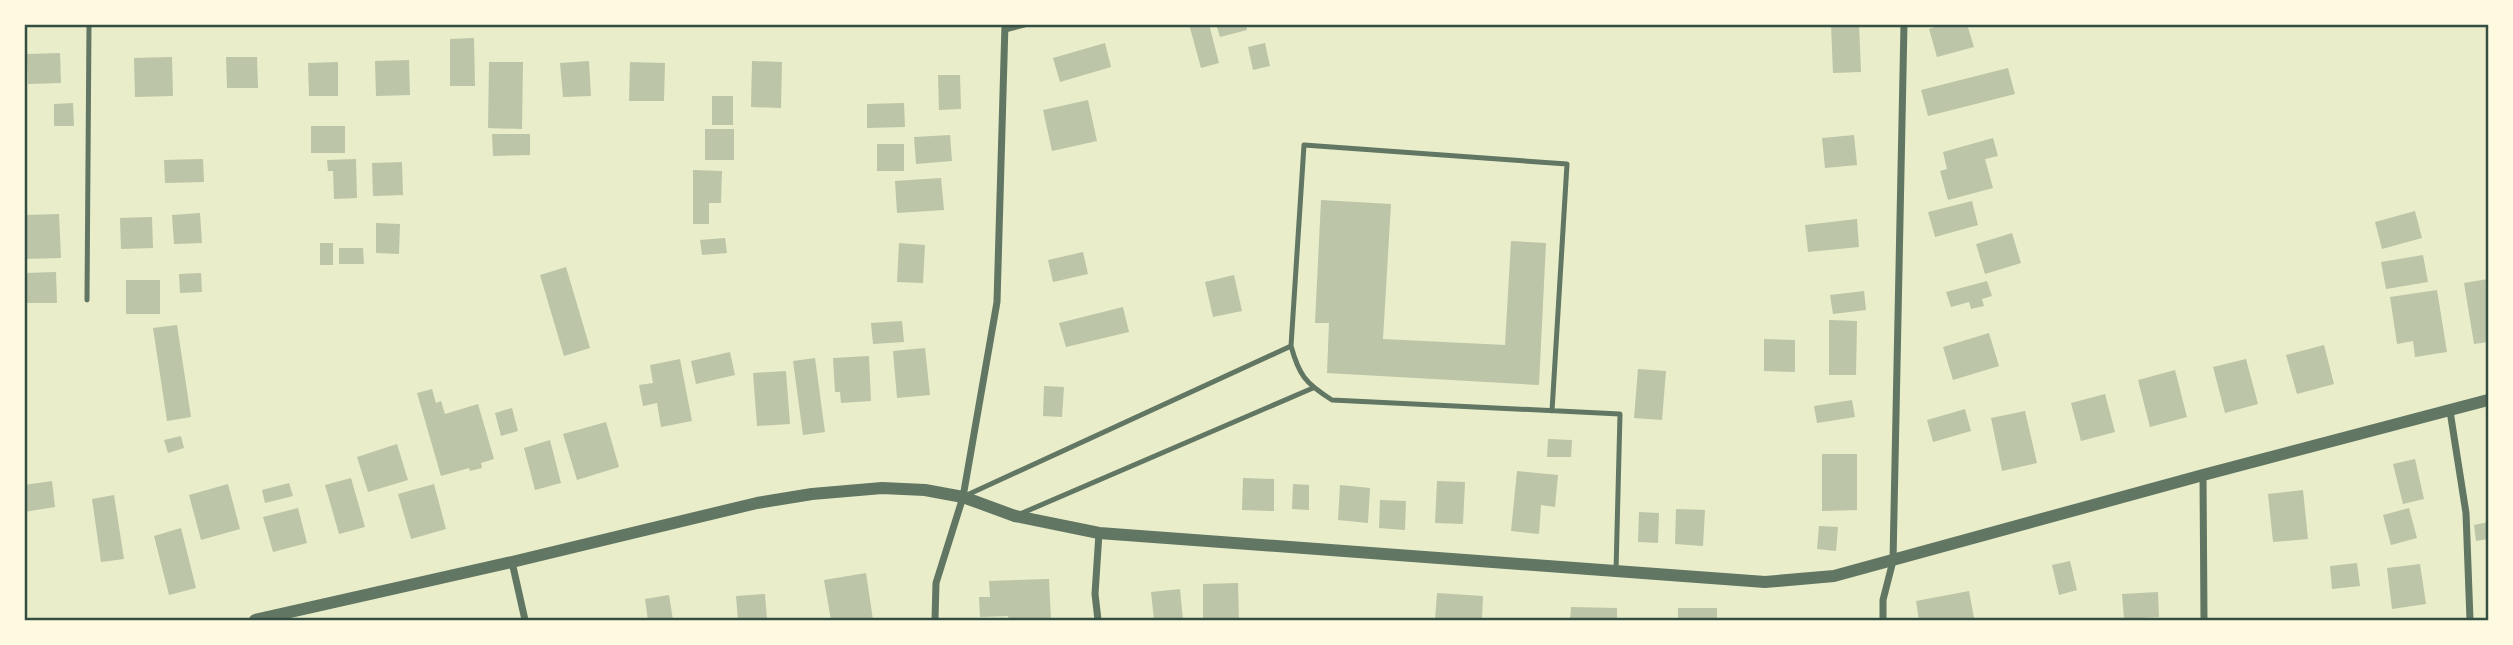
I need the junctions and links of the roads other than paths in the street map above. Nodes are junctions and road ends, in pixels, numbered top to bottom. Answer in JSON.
{"nodes":[{"id":1,"x":89,"y":24,"type":"edge"},
{"id":2,"x":1024,"y":24,"type":"edge"},
{"id":3,"x":1903,"y":24,"type":"edge"},
{"id":4,"x":1005,"y":27,"type":"edge"},
{"id":5,"x":86,"y":300,"type":"dead end"},
{"id":6,"x":1291,"y":346,"type":"junction"},
{"id":7,"x":1312,"y":388,"type":"junction"},
{"id":8,"x":2488,"y":400,"type":"edge"},
{"id":9,"x":1552,"y":411,"type":"junction"},
{"id":10,"x":2450,"y":411,"type":"junction"},
{"id":11,"x":2203,"y":475,"type":"junction"},
{"id":12,"x":963,"y":497,"type":"junction"},
{"id":13,"x":1015,"y":516,"type":"junction"},
{"id":14,"x":1099,"y":533,"type":"junction"},
{"id":15,"x":1893,"y":561,"type":"junction"},
{"id":16,"x":512,"y":562,"type":"junction"},
{"id":17,"x":1616,"y":571,"type":"junction"},
{"id":18,"x":255,"y":621,"type":"edge"},
{"id":19,"x":525,"y":621,"type":"edge"},
{"id":20,"x":935,"y":621,"type":"edge"},
{"id":21,"x":1098,"y":621,"type":"edge"},
{"id":22,"x":1883,"y":621,"type":"edge"},
{"id":23,"x":2204,"y":621,"type":"edge"},
{"id":24,"x":2470,"y":621,"type":"edge"}],
"edges":[{"from":1,"to":5,"type":"lane"},
{"from":2,"to":4,"type":"street"},
{"from":3,"to":15,"type":"street"},
{"from":4,"to":12,"type":"street"},
{"from":6,"to":7,"type":"lane"},
{"from":6,"to":9,"type":"lane"},
{"from":6,"to":12,"type":"lane"},
{"from":7,"to":9,"type":"lane"},
{"from":7,"to":13,"type":"lane"},
{"from":8,"to":10,"type":"street"},
{"from":9,"to":17,"type":"lane"},
{"from":10,"to":11,"type":"street"},
{"from":10,"to":24,"type":"street"},
{"from":11,"to":15,"type":"street"},
{"from":11,"to":23,"type":"street"},
{"from":12,"to":13,"type":"street"},
{"from":12,"to":16,"type":"street"},
{"from":12,"to":20,"type":"street"},
{"from":13,"to":14,"type":"street"},
{"from":14,"to":17,"type":"street"},
{"from":14,"to":21,"type":"street"},
{"from":15,"to":17,"type":"street"},
{"from":15,"to":22,"type":"street"},
{"from":16,"to":18,"type":"street"},
{"from":16,"to":19,"type":"street"}]}
